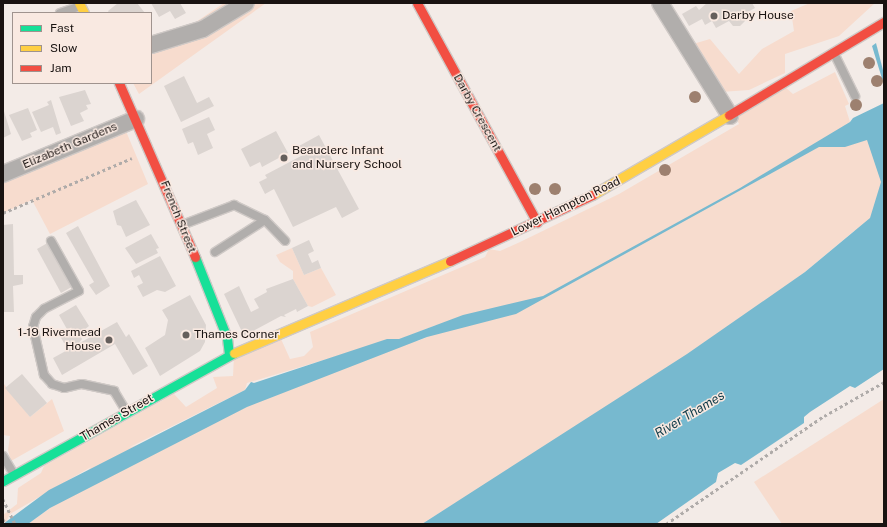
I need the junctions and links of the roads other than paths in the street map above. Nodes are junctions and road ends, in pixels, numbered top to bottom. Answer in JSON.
{"nodes":[{"id":1,"x":246,"y":3,"type":"edge"},
{"id":2,"x":417,"y":3,"type":"edge"},
{"id":3,"x":660,"y":3,"type":"edge"},
{"id":4,"x":81,"y":7,"type":"edge"},
{"id":5,"x":64,"y":12,"type":"edge"},
{"id":6,"x":884,"y":22,"type":"edge"},
{"id":7,"x":152,"y":45,"type":"edge"},
{"id":8,"x":834,"y":53,"type":"junction"},
{"id":9,"x":119,"y":84,"type":"edge"},
{"id":10,"x":855,"y":96,"type":"dead end"},
{"id":11,"x":730,"y":116,"type":"junction"},
{"id":12,"x":136,"y":119,"type":"junction"},
{"id":13,"x":3,"y":174,"type":"edge"},
{"id":14,"x":265,"y":220,"type":"junction"},
{"id":15,"x":537,"y":222,"type":"junction"},
{"id":16,"x":182,"y":225,"type":"junction"},
{"id":17,"x":51,"y":241,"type":"dead end"},
{"id":18,"x":285,"y":241,"type":"dead end"},
{"id":19,"x":215,"y":252,"type":"dead end"},
{"id":20,"x":230,"y":354,"type":"junction"},
{"id":21,"x":128,"y":413,"type":"junction"},
{"id":22,"x":3,"y":456,"type":"edge"},
{"id":23,"x":14,"y":475,"type":"junction"},
{"id":24,"x":3,"y":482,"type":"edge"}],
"edges":[{"from":1,"to":7,"type":"street"},
{"from":2,"to":15,"type":"street","name":"Darby Crescent"},
{"from":3,"to":11,"type":"street"},
{"from":4,"to":5,"type":"lane"},
{"from":6,"to":8,"type":"street","name":"Lower Hampton Road"},
{"from":8,"to":10,"type":"lane"},
{"from":8,"to":11,"type":"street","name":"Lower Hampton Road"},
{"from":9,"to":12,"type":"street","name":"French Street"},
{"from":11,"to":15,"type":"street","name":"Lower Hampton Road"},
{"from":12,"to":13,"type":"street","name":"Elizabeth Gardens"},
{"from":12,"to":16,"type":"street","name":"French Street"},
{"from":14,"to":16,"type":"lane"},
{"from":14,"to":18,"type":"lane"},
{"from":14,"to":19,"type":"lane"},
{"from":15,"to":20,"type":"street","name":"Lower Hampton Road"},
{"from":16,"to":20,"type":"street","name":"French Street"},
{"from":17,"to":21,"type":"lane"},
{"from":20,"to":21,"type":"street","name":"Thames Street"},
{"from":21,"to":23,"type":"street","name":"Thames Street"},
{"from":22,"to":23,"type":"lane"},
{"from":23,"to":24,"type":"street","name":"Thames Street"}]}
